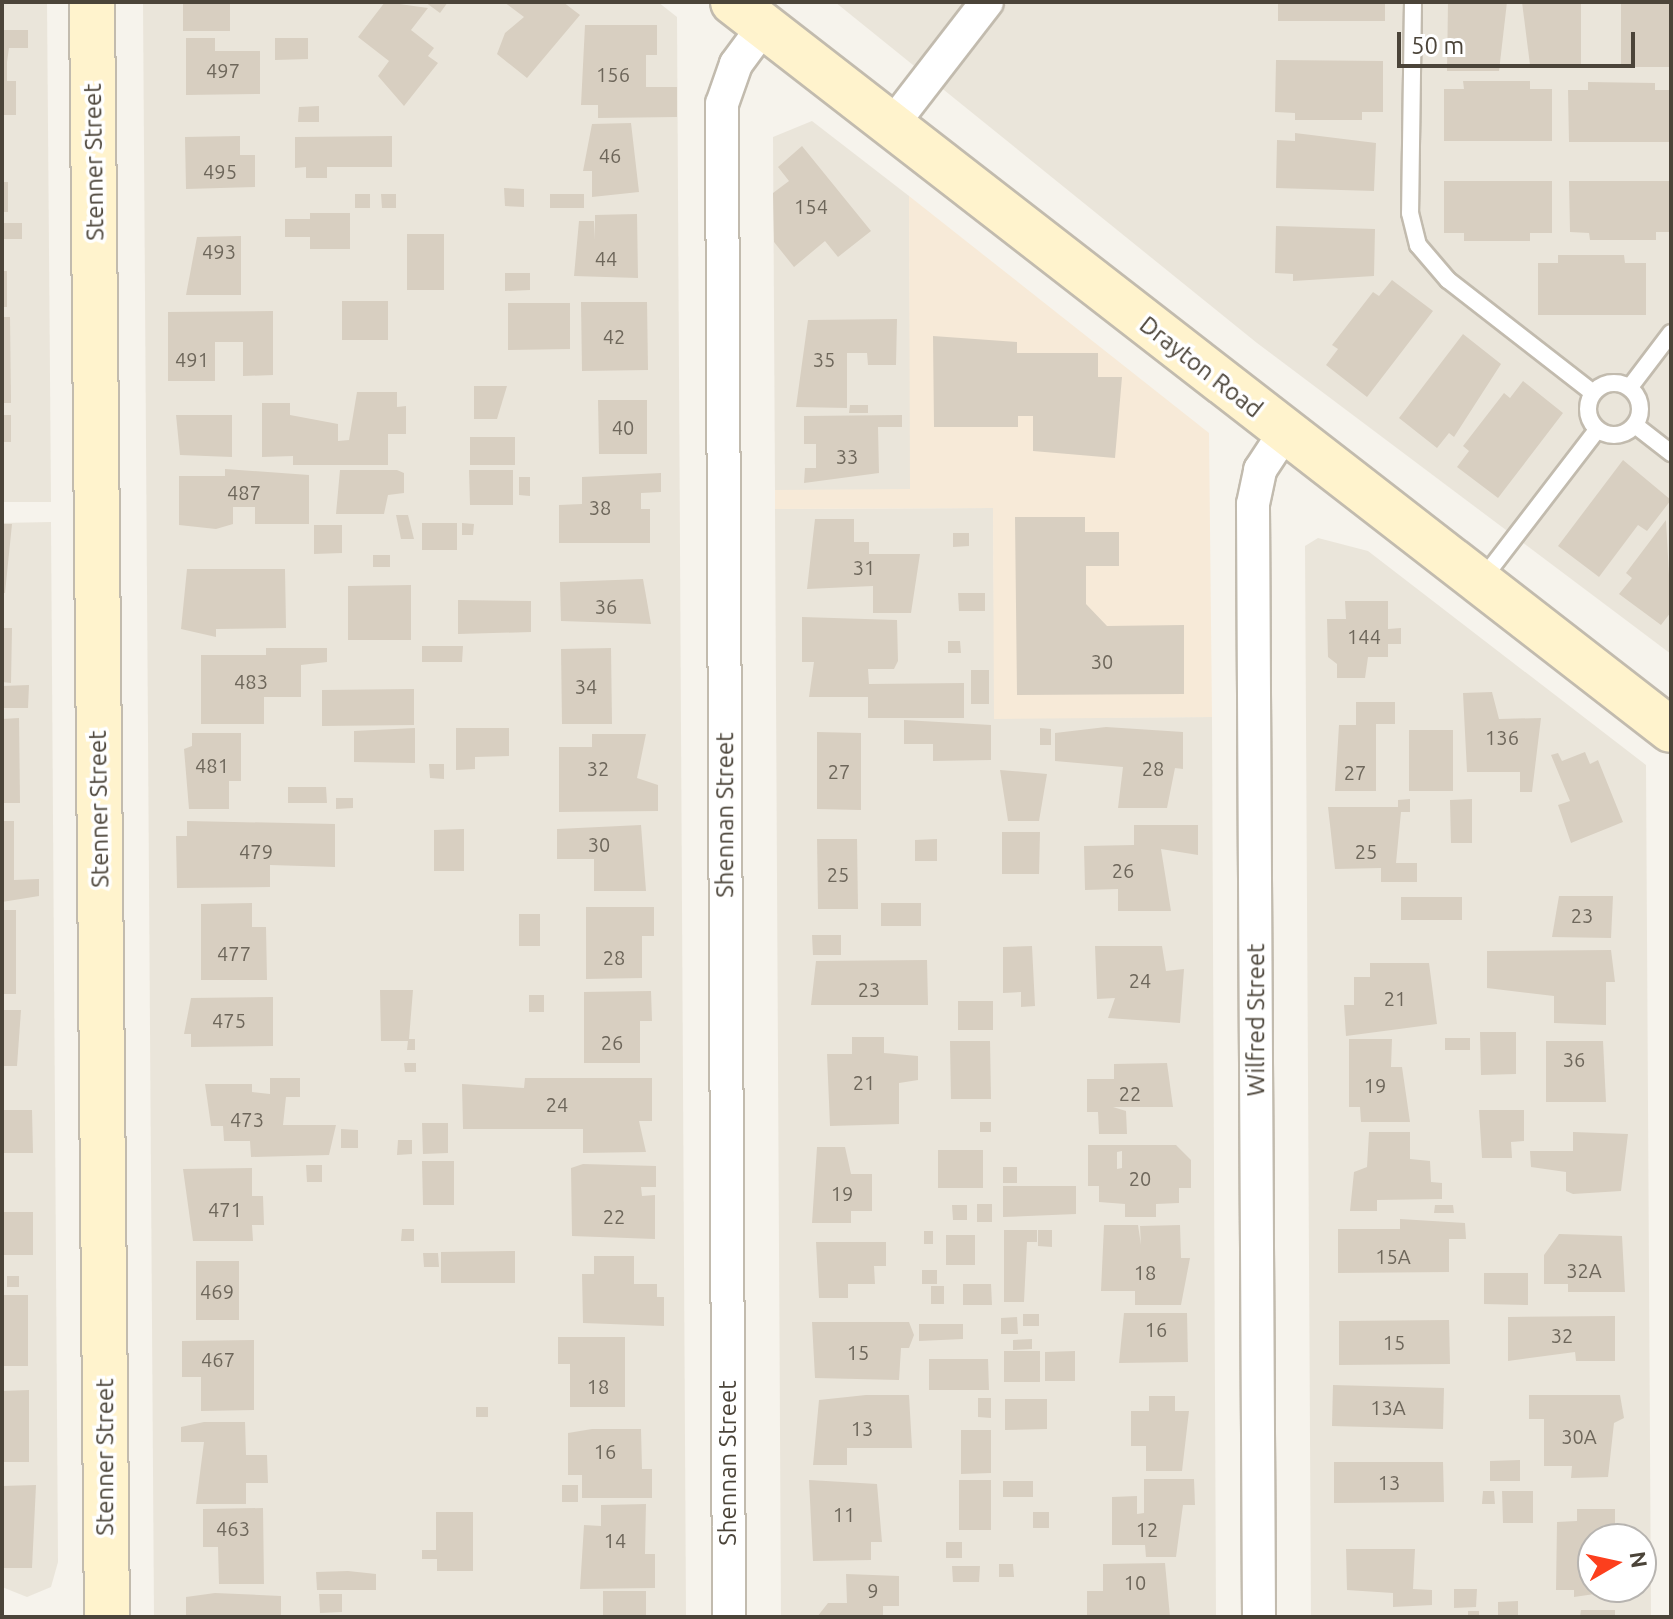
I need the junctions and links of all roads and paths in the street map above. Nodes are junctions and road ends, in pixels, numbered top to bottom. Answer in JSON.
{"nodes":[{"id":1,"x":92,"y":2,"type":"edge"},
{"id":2,"x":987,"y":2,"type":"edge"},
{"id":3,"x":1413,"y":2,"type":"edge"},
{"id":4,"x":749,"y":14,"type":"edge"},
{"id":5,"x":891,"y":126,"type":"junction"},
{"id":6,"x":1671,"y":333,"type":"edge"},
{"id":7,"x":1630,"y":387,"type":"junction"},
{"id":8,"x":1592,"y":392,"type":"junction"},
{"id":9,"x":1635,"y":425,"type":"junction"},
{"id":10,"x":1597,"y":430,"type":"junction"},
{"id":11,"x":1285,"y":432,"type":"junction"},
{"id":12,"x":1671,"y":453,"type":"edge"},
{"id":13,"x":1480,"y":582,"type":"junction"},
{"id":14,"x":1671,"y":730,"type":"edge"},
{"id":15,"x":107,"y":1617,"type":"edge"},
{"id":16,"x":729,"y":1617,"type":"edge"},
{"id":17,"x":1259,"y":1617,"type":"edge"}],
"edges":[{"from":1,"to":15,"type":"main road","name":"Stenner Street"},
{"from":2,"to":5,"type":"street"},
{"from":3,"to":8,"type":"lane"},
{"from":4,"to":5,"type":"main road","name":"Drayton Road"},
{"from":4,"to":16,"type":"street","name":"Shennan Street"},
{"from":5,"to":11,"type":"main road","name":"Drayton Road"},
{"from":6,"to":7,"type":"lane"},
{"from":7,"to":8,"type":"lane"},
{"from":7,"to":9,"type":"lane"},
{"from":8,"to":10,"type":"lane"},
{"from":9,"to":10,"type":"lane"},
{"from":9,"to":12,"type":"lane"},
{"from":10,"to":13,"type":"lane"},
{"from":11,"to":13,"type":"main road","name":"Drayton Road"},
{"from":11,"to":17,"type":"street","name":"Wilfred Street"},
{"from":13,"to":14,"type":"main road","name":"Drayton Road"}]}
